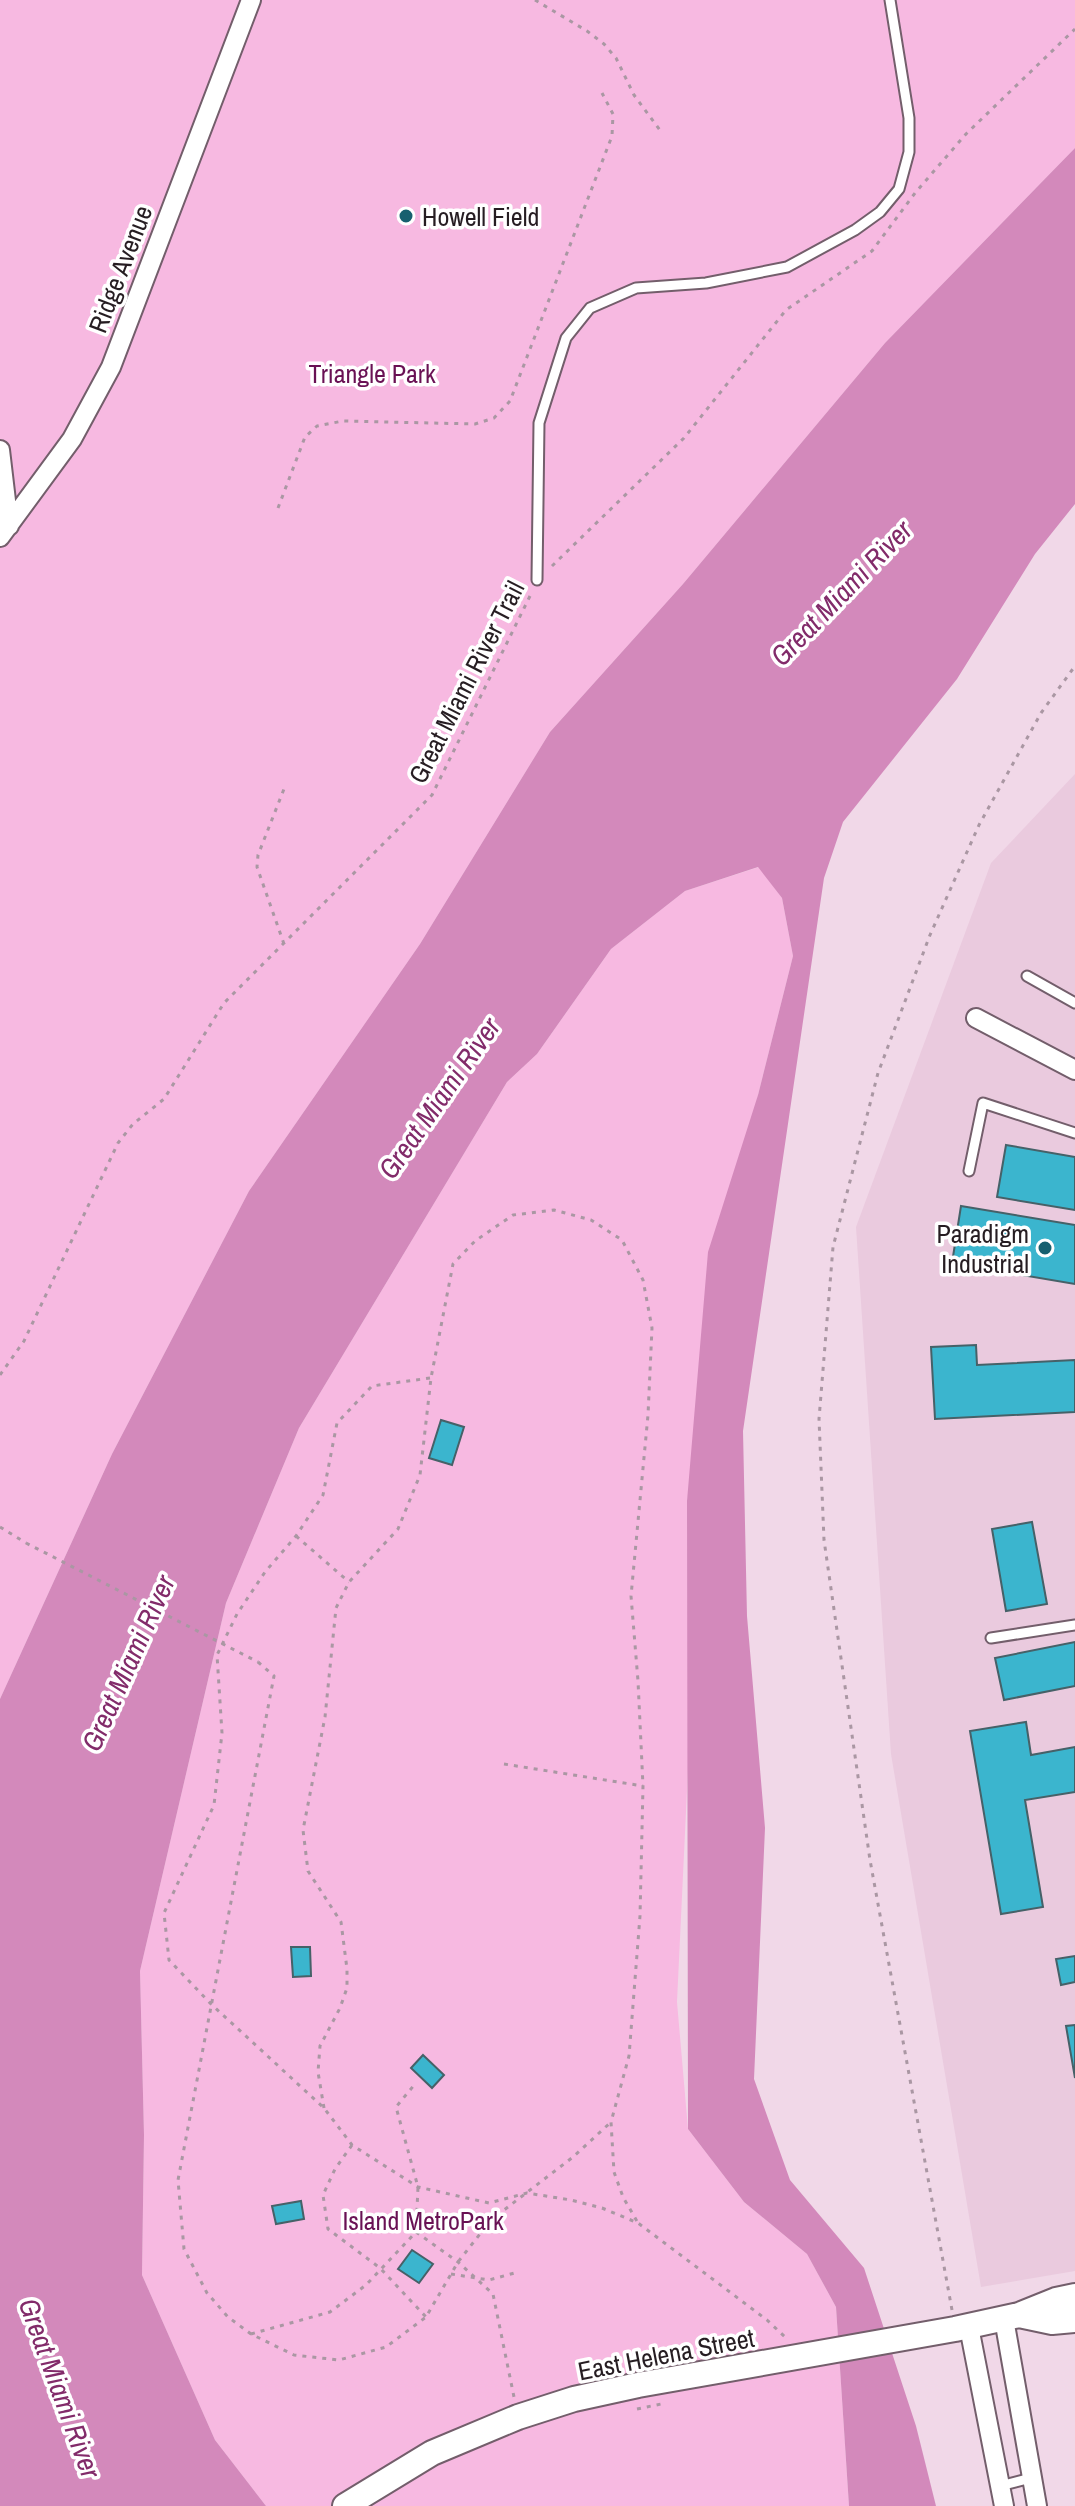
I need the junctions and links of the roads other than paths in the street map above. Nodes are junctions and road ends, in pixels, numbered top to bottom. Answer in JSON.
{"nodes":[{"id":1,"x":251,"y":0,"type":"edge"},
{"id":2,"x":890,"y":0,"type":"edge"},
{"id":3,"x":0,"y":450,"type":"edge"},
{"id":4,"x":4,"y":532,"type":"edge"},
{"id":5,"x":537,"y":580,"type":"road end"},
{"id":6,"x":1027,"y":976,"type":"dead end"},
{"id":7,"x":1075,"y":1003,"type":"edge"},
{"id":8,"x":976,"y":1018,"type":"dead end"},
{"id":9,"x":1075,"y":1070,"type":"edge"},
{"id":10,"x":1075,"y":1133,"type":"edge"},
{"id":11,"x":969,"y":1171,"type":"dead end"},
{"id":12,"x":1075,"y":1625,"type":"edge"},
{"id":13,"x":991,"y":1638,"type":"dead end"},
{"id":14,"x":1075,"y":2296,"type":"edge"},
{"id":15,"x":1012,"y":2317,"type":"junction"},
{"id":16,"x":1075,"y":2320,"type":"edge"},
{"id":17,"x":956,"y":2329,"type":"junction"},
{"id":18,"x":1031,"y":2478,"type":"junction"},
{"id":19,"x":1000,"y":2486,"type":"junction"},
{"id":20,"x":345,"y":2506,"type":"edge"},
{"id":21,"x":1004,"y":2506,"type":"edge"},
{"id":22,"x":1037,"y":2506,"type":"edge"}],
"edges":[{"from":1,"to":4,"type":"street","name":"Ridge Avenue"},
{"from":2,"to":5,"type":"lane"},
{"from":3,"to":4,"type":"street"},
{"from":6,"to":7,"type":"lane"},
{"from":8,"to":9,"type":"street"},
{"from":10,"to":11,"type":"lane"},
{"from":12,"to":13,"type":"lane"},
{"from":14,"to":15,"type":"street","name":"East Helena Street"},
{"from":15,"to":16,"type":"street","name":"East Helena Street"},
{"from":15,"to":17,"type":"street","name":"East Helena Street"},
{"from":15,"to":18,"type":"street"},
{"from":17,"to":19,"type":"street"},
{"from":17,"to":20,"type":"street","name":"East Helena Street"},
{"from":18,"to":19,"type":"lane"},
{"from":18,"to":22,"type":"street"},
{"from":19,"to":21,"type":"street"}]}
